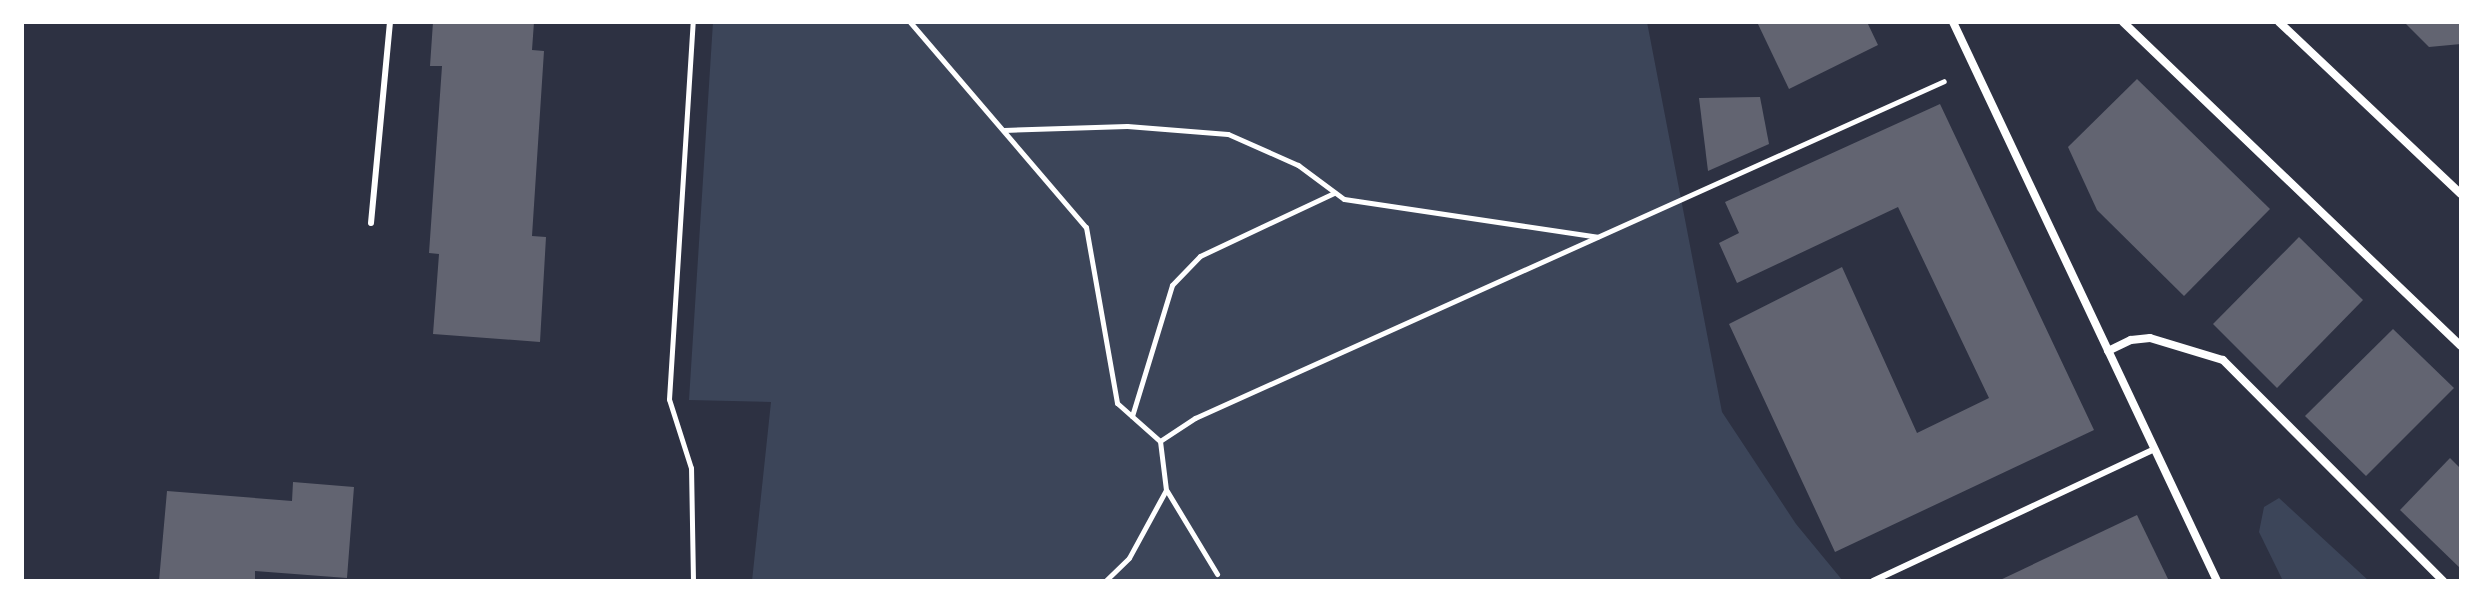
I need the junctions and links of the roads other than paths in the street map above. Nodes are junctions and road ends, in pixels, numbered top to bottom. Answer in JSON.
{"nodes":[{"id":1,"x":390,"y":22,"type":"edge"},
{"id":2,"x":1953,"y":22,"type":"edge"},
{"id":3,"x":2123,"y":22,"type":"edge"},
{"id":4,"x":2279,"y":22,"type":"edge"},
{"id":5,"x":2461,"y":194,"type":"edge"},
{"id":6,"x":371,"y":223,"type":"dead end"},
{"id":7,"x":2461,"y":346,"type":"edge"},
{"id":8,"x":2108,"y":351,"type":"junction"},
{"id":9,"x":2155,"y":449,"type":"junction"},
{"id":10,"x":1873,"y":581,"type":"edge"},
{"id":11,"x":2217,"y":581,"type":"edge"},
{"id":12,"x":2443,"y":581,"type":"edge"}],
"edges":[{"from":1,"to":6,"type":"lane"},
{"from":2,"to":8,"type":"street"},
{"from":3,"to":7,"type":"street"},
{"from":4,"to":5,"type":"street"},
{"from":8,"to":9,"type":"street"},
{"from":8,"to":12,"type":"street"},
{"from":9,"to":10,"type":"lane"},
{"from":9,"to":11,"type":"street"}]}
